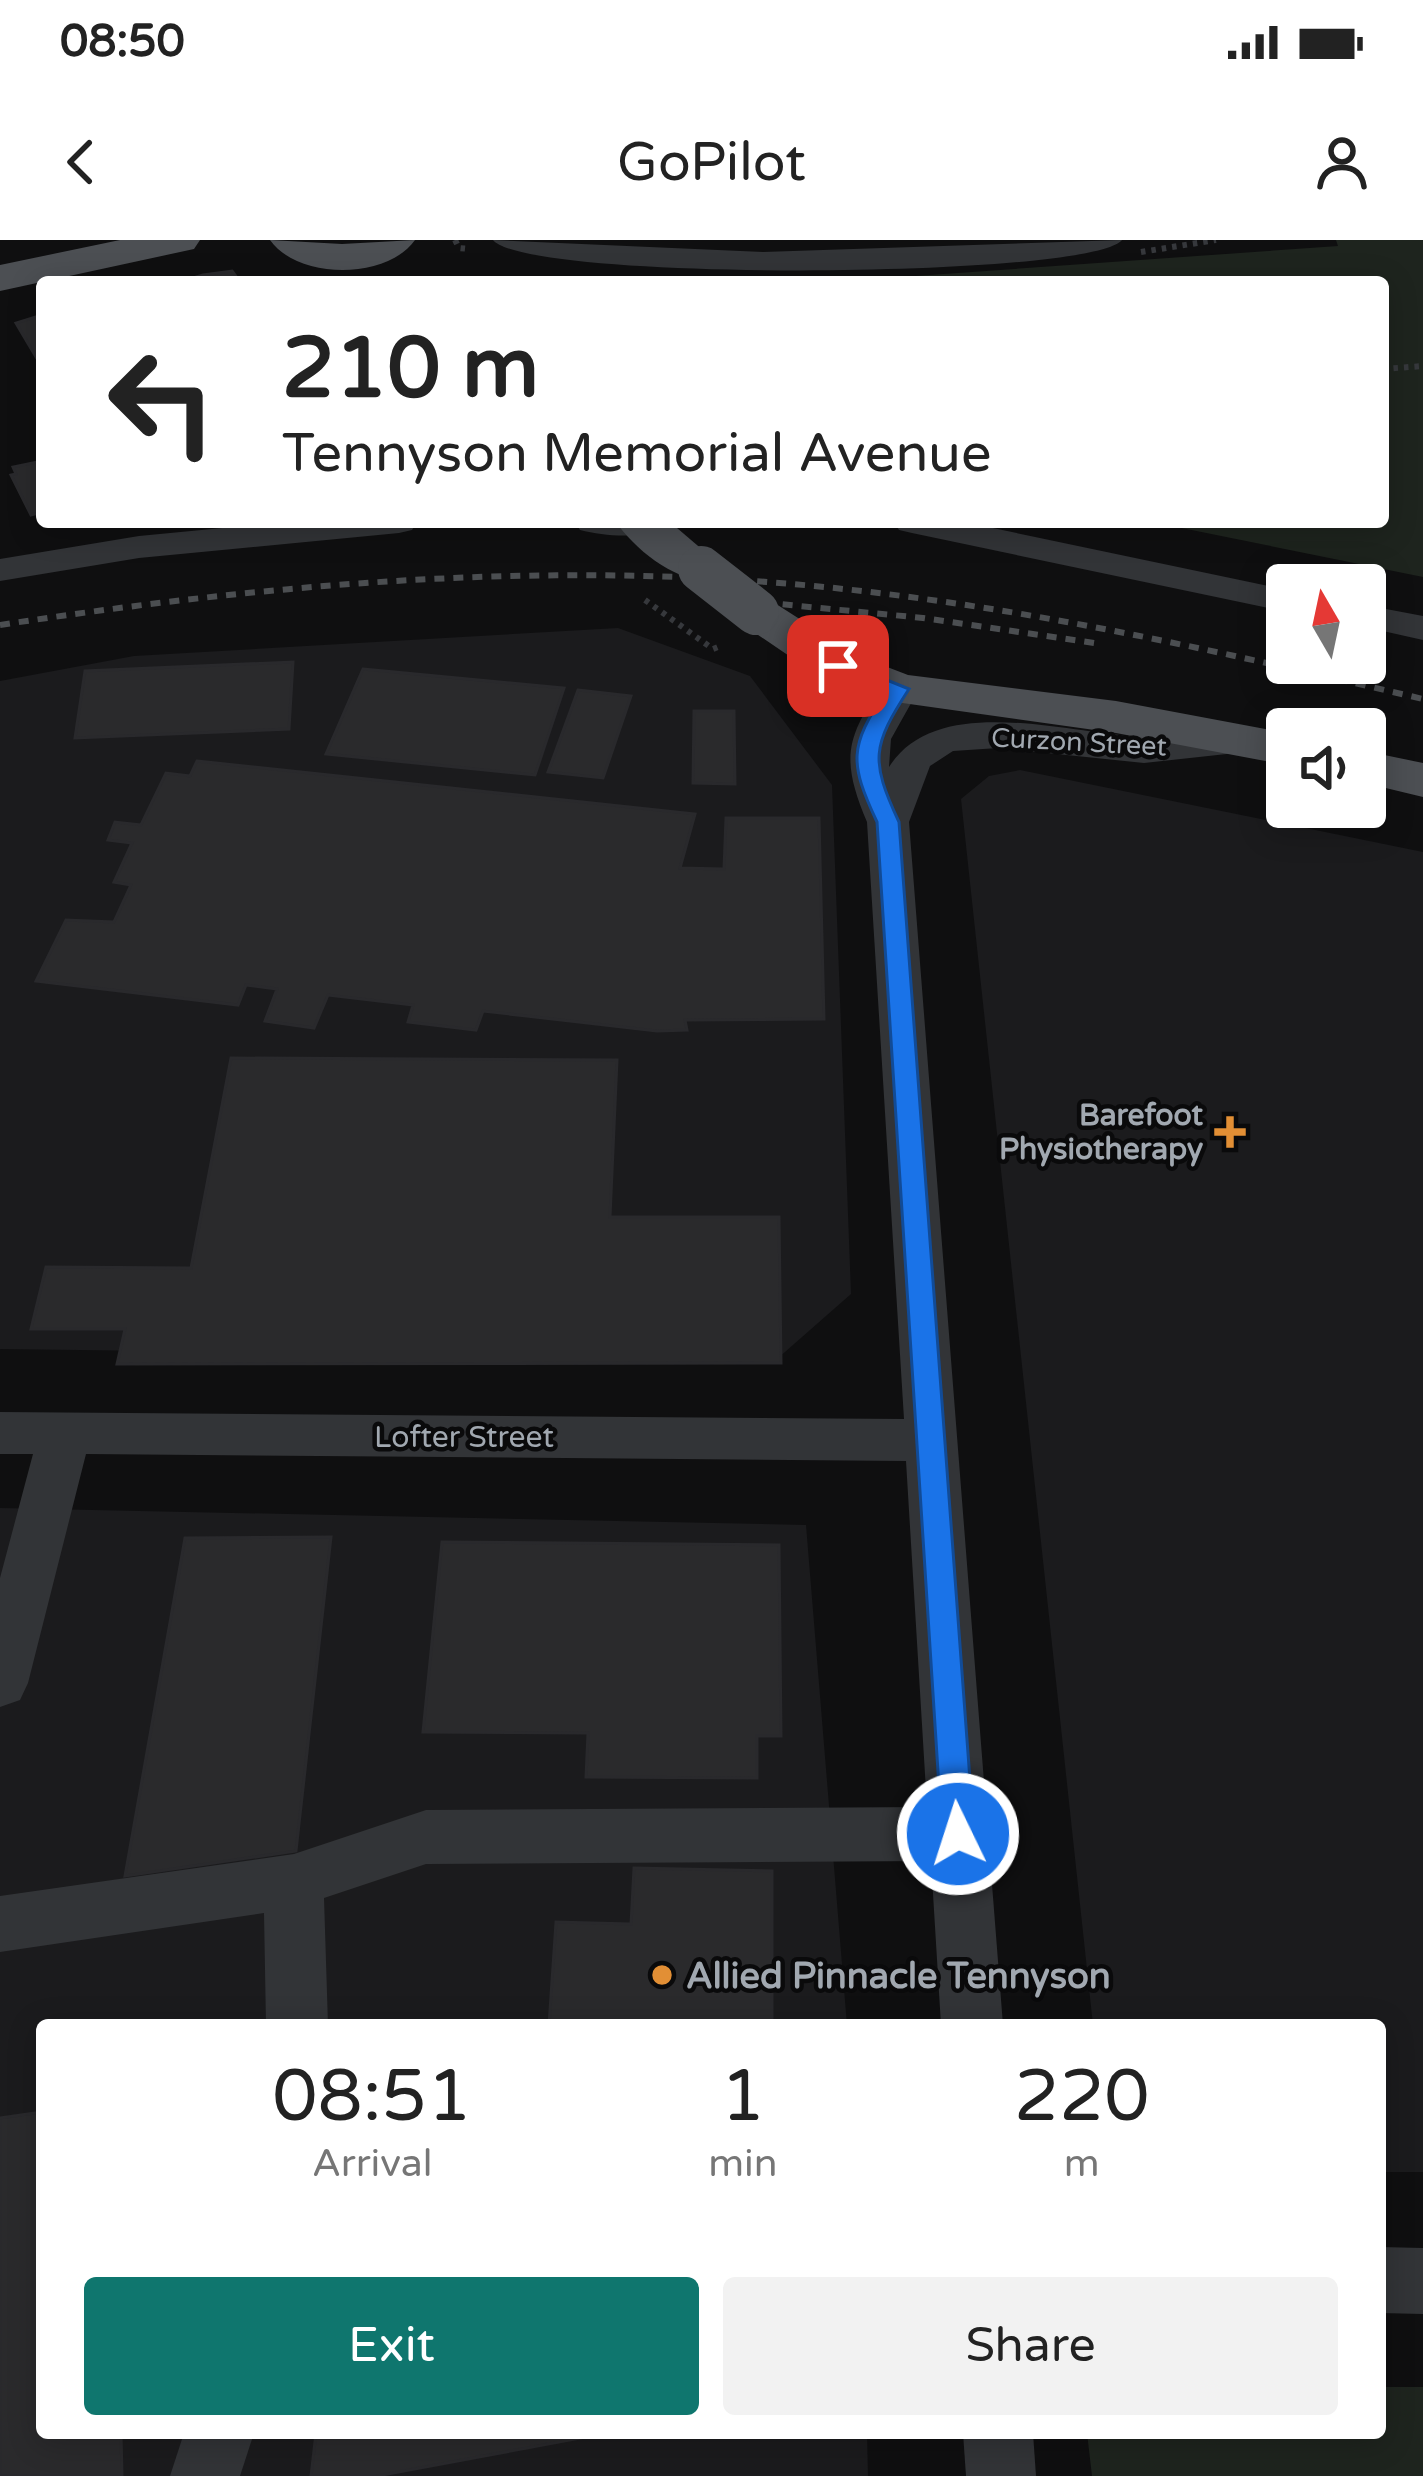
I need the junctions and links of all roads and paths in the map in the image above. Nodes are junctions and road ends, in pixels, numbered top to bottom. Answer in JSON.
{"nodes":[{"id":1,"x":179,"y":240,"type":"edge"},
{"id":2,"x":291,"y":240,"type":"edge"},
{"id":3,"x":509,"y":240,"type":"edge"},
{"id":4,"x":1106,"y":240,"type":"edge"},
{"id":5,"x":915,"y":249,"type":"edge"},
{"id":6,"x":380,"y":259,"type":"edge"},
{"id":7,"x":0,"y":278,"type":"edge"},
{"id":8,"x":1423,"y":366,"type":"edge"},
{"id":9,"x":1389,"y":369,"type":"edge"},
{"id":10,"x":337,"y":528,"type":"edge"},
{"id":11,"x":648,"y":528,"type":"edge"},
{"id":12,"x":940,"y":528,"type":"edge"},
{"id":13,"x":0,"y":570,"type":"edge"},
{"id":14,"x":1266,"y":597,"type":"edge"},
{"id":15,"x":1386,"y":620,"type":"edge"},
{"id":16,"x":1423,"y":628,"type":"edge"},
{"id":17,"x":899,"y":689,"type":"junction"},
{"id":18,"x":1266,"y":745,"type":"edge"},
{"id":19,"x":1386,"y":772,"type":"edge"},
{"id":20,"x":1423,"y":780,"type":"edge"},
{"id":21,"x":888,"y":822,"type":"junction"},
{"id":22,"x":0,"y":1433,"type":"edge"},
{"id":23,"x":65,"y":1434,"type":"junction"},
{"id":24,"x":929,"y":1440,"type":"junction"},
{"id":25,"x":0,"y":1683,"type":"edge"},
{"id":26,"x":958,"y":1834,"type":"junction"},
{"id":27,"x":294,"y":1881,"type":"junction"},
{"id":28,"x":0,"y":1924,"type":"edge"},
{"id":29,"x":298,"y":2019,"type":"edge"},
{"id":30,"x":972,"y":2019,"type":"edge"},
{"id":31,"x":1386,"y":2280,"type":"edge"},
{"id":32,"x":1423,"y":2281,"type":"edge"},
{"id":33,"x":217,"y":2439,"type":"edge"},
{"id":34,"x":998,"y":2439,"type":"edge"},
{"id":35,"x":205,"y":2476,"type":"edge"},
{"id":36,"x":1001,"y":2476,"type":"edge"}],
"edges":[{"from":1,"to":7,"type":"main road"},
{"from":2,"to":6,"type":"main road"},
{"from":3,"to":5,"type":"street"},
{"from":4,"to":5,"type":"street"},
{"from":8,"to":9,"type":"path"},
{"from":10,"to":13,"type":"street"},
{"from":11,"to":17,"type":"main road","bridge":true},
{"from":12,"to":14,"type":"street"},
{"from":15,"to":16,"type":"street"},
{"from":17,"to":18,"type":"main road"},
{"from":17,"to":21,"type":"street","name":"Curzon Street"},
{"from":18,"to":21,"type":"street","name":"Curzon Street"},
{"from":19,"to":20,"type":"main road"},
{"from":21,"to":24,"type":"street","name":"Curzon Street"},
{"from":22,"to":23,"type":"street","name":"Lofter Street"},
{"from":23,"to":24,"type":"street","name":"Lofter Street"},
{"from":23,"to":25,"type":"street"},
{"from":24,"to":26,"type":"street","name":"Curzon Street"},
{"from":26,"to":27,"type":"street"},
{"from":26,"to":30,"type":"street","name":"Curzon Street"},
{"from":27,"to":28,"type":"street"},
{"from":27,"to":29,"type":"street"},
{"from":31,"to":32,"type":"street"},
{"from":33,"to":35,"type":"street"},
{"from":34,"to":36,"type":"street"}]}
